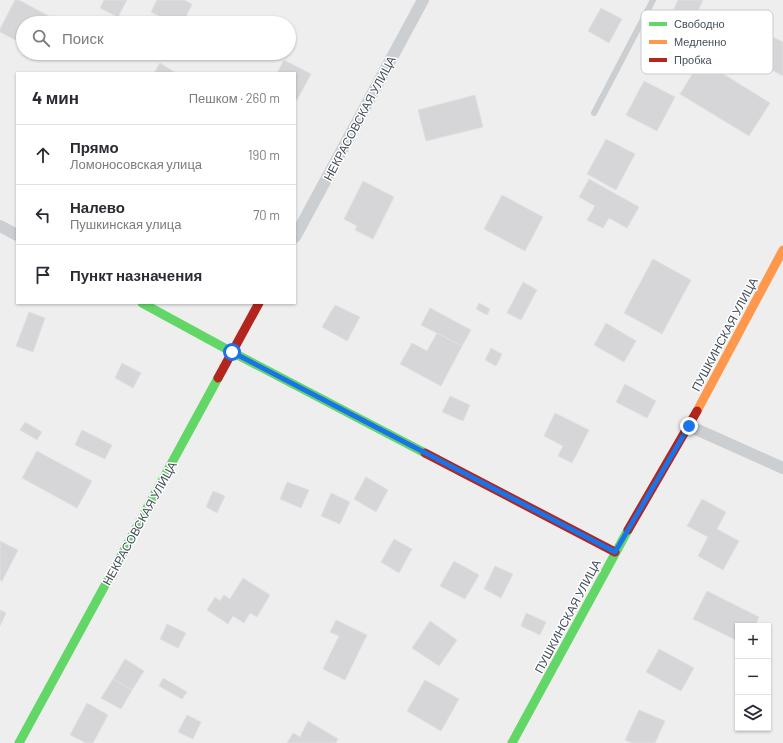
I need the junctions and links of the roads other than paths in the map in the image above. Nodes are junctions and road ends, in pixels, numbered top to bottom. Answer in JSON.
{"nodes":[{"id":1,"x":423,"y":0,"type":"edge"},
{"id":2,"x":653,"y":0,"type":"edge"},
{"id":3,"x":648,"y":10,"type":"edge"},
{"id":4,"x":641,"y":23,"type":"edge"},
{"id":5,"x":594,"y":113,"type":"dead end"},
{"id":6,"x":0,"y":226,"type":"edge"},
{"id":7,"x":296,"y":234,"type":"edge"},
{"id":8,"x":16,"y":235,"type":"edge"},
{"id":9,"x":783,"y":250,"type":"edge"},
{"id":10,"x":144,"y":304,"type":"edge"},
{"id":11,"x":258,"y":304,"type":"edge"},
{"id":12,"x":232,"y":352,"type":"junction"},
{"id":13,"x":689,"y":426,"type":"junction"},
{"id":14,"x":783,"y":468,"type":"edge"},
{"id":15,"x":615,"y":552,"type":"junction"},
{"id":16,"x":19,"y":743,"type":"edge"},
{"id":17,"x":512,"y":743,"type":"edge"}],
"edges":[{"from":1,"to":7,"type":"street","name":"НЕКРАСОВСКАЯ УЛИЦА"},
{"from":2,"to":3,"type":"lane"},
{"from":4,"to":5,"type":"lane"},
{"from":6,"to":8,"type":"street"},
{"from":9,"to":13,"type":"street","name":"ПУШКИНСКАЯ УЛИЦА"},
{"from":10,"to":12,"type":"street"},
{"from":11,"to":12,"type":"street","name":"НЕКРАСОВСКАЯ УЛИЦА"},
{"from":12,"to":15,"type":"street"},
{"from":12,"to":16,"type":"street","name":"НЕКРАСОВСКАЯ УЛИЦА"},
{"from":13,"to":14,"type":"street"},
{"from":13,"to":15,"type":"street","name":"ПУШКИНСКАЯ УЛИЦА"},
{"from":15,"to":17,"type":"street","name":"ПУШКИНСКАЯ УЛИЦА"}]}
